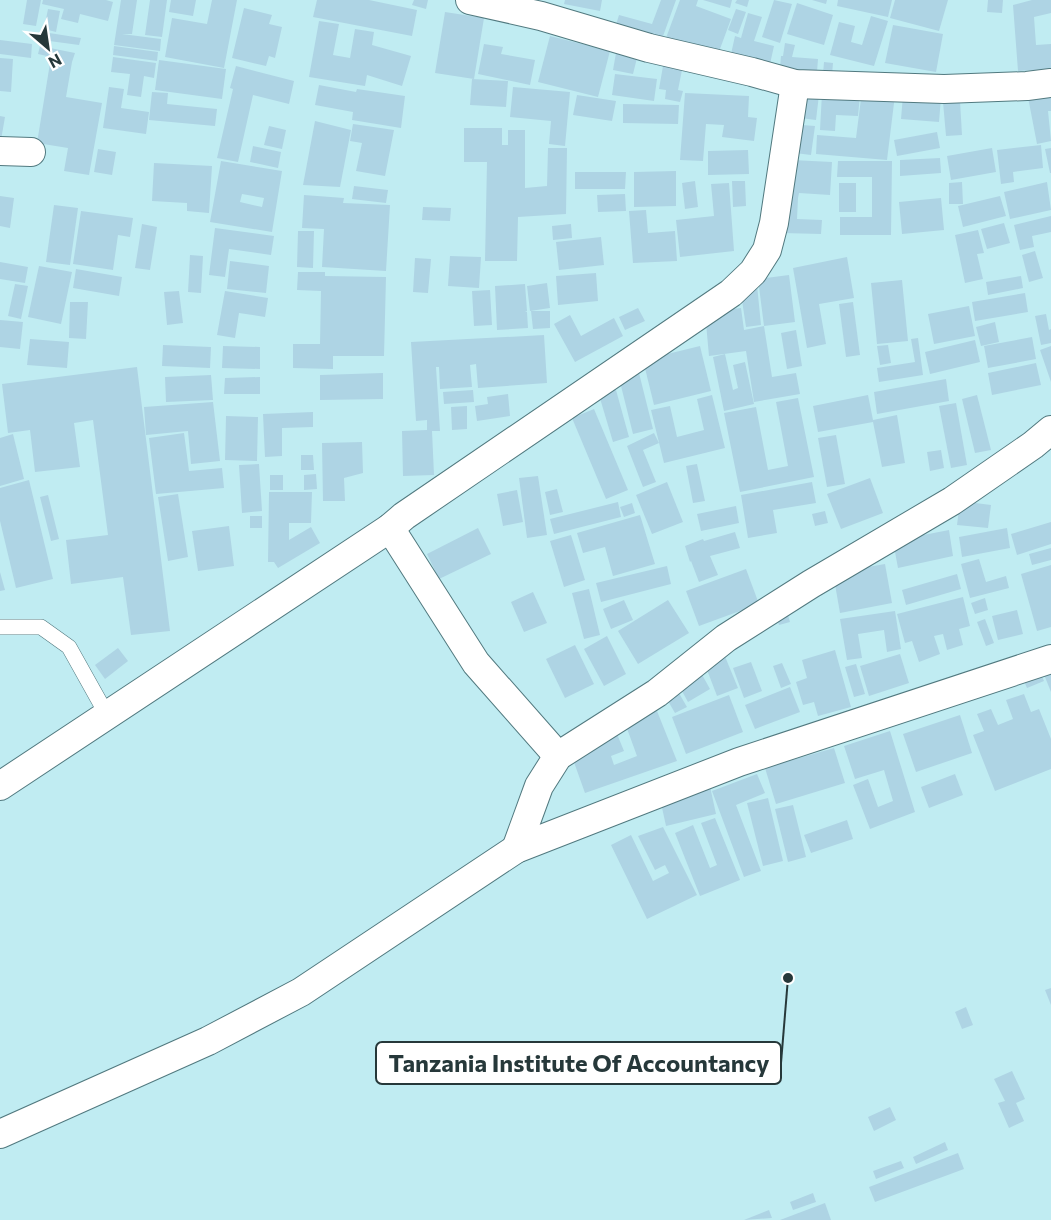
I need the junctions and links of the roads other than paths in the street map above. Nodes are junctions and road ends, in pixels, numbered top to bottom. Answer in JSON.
{"nodes":[{"id":1,"x":470,"y":0,"type":"edge"},
{"id":2,"x":1051,"y":83,"type":"edge"},
{"id":3,"x":795,"y":84,"type":"junction"},
{"id":4,"x":0,"y":151,"type":"edge"},
{"id":5,"x":31,"y":152,"type":"dead end"},
{"id":6,"x":1051,"y":430,"type":"edge"},
{"id":7,"x":390,"y":528,"type":"junction"},
{"id":8,"x":0,"y":627,"type":"edge"},
{"id":9,"x":1051,"y":659,"type":"edge"},
{"id":10,"x":107,"y":715,"type":"junction"},
{"id":11,"x":558,"y":756,"type":"junction"},
{"id":12,"x":0,"y":786,"type":"edge"},
{"id":13,"x":516,"y":849,"type":"junction"},
{"id":14,"x":0,"y":1134,"type":"edge"}],
"edges":[{"from":1,"to":3,"type":"street"},
{"from":2,"to":3,"type":"street"},
{"from":3,"to":7,"type":"street"},
{"from":4,"to":5,"type":"street"},
{"from":6,"to":11,"type":"street"},
{"from":7,"to":10,"type":"street"},
{"from":7,"to":11,"type":"street"},
{"from":8,"to":10,"type":"lane"},
{"from":9,"to":13,"type":"street"},
{"from":10,"to":12,"type":"street"},
{"from":11,"to":13,"type":"street"},
{"from":13,"to":14,"type":"street"}]}
